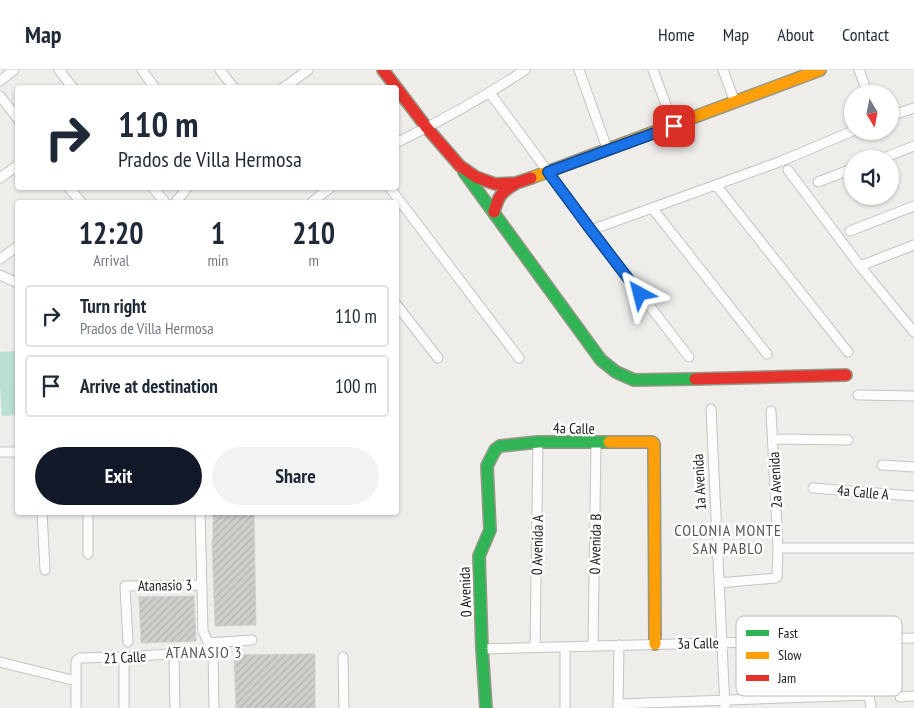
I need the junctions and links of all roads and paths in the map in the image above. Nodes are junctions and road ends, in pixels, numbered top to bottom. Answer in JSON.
{"nodes":[{"id":1,"x":14,"y":70,"type":"edge"},
{"id":2,"x":59,"y":70,"type":"edge"},
{"id":3,"x":142,"y":70,"type":"edge"},
{"id":4,"x":220,"y":70,"type":"edge"},
{"id":5,"x":384,"y":70,"type":"edge"},
{"id":6,"x":525,"y":70,"type":"edge"},
{"id":7,"x":579,"y":70,"type":"edge"},
{"id":8,"x":653,"y":70,"type":"edge"},
{"id":9,"x":723,"y":70,"type":"edge"},
{"id":10,"x":820,"y":70,"type":"edge"},
{"id":11,"x":859,"y":70,"type":"edge"},
{"id":12,"x":305,"y":71,"type":"edge"},
{"id":13,"x":794,"y":75,"type":"edge"},
{"id":14,"x":0,"y":81,"type":"edge"},
{"id":15,"x":71,"y":85,"type":"edge"},
{"id":16,"x":153,"y":85,"type":"edge"},
{"id":17,"x":232,"y":85,"type":"edge"},
{"id":18,"x":287,"y":85,"type":"edge"},
{"id":19,"x":395,"y":85,"type":"edge"},
{"id":20,"x":865,"y":85,"type":"edge"},
{"id":21,"x":399,"y":90,"type":"edge"},
{"id":22,"x":490,"y":93,"type":"junction"},
{"id":23,"x":0,"y":96,"type":"edge"},
{"id":24,"x":735,"y":102,"type":"junction"},
{"id":25,"x":914,"y":108,"type":"edge"},
{"id":26,"x":899,"y":113,"type":"edge"},
{"id":27,"x":15,"y":115,"type":"edge"},
{"id":28,"x":674,"y":126,"type":"junction"},
{"id":29,"x":427,"y":128,"type":"junction"},
{"id":30,"x":844,"y":135,"type":"edge"},
{"id":31,"x":399,"y":142,"type":"edge"},
{"id":32,"x":914,"y":146,"type":"edge"},
{"id":33,"x":608,"y":151,"type":"junction"},
{"id":34,"x":899,"y":152,"type":"edge"},
{"id":35,"x":460,"y":166,"type":"junction"},
{"id":36,"x":15,"y":167,"type":"edge"},
{"id":37,"x":788,"y":170,"type":"dead end"},
{"id":38,"x":548,"y":172,"type":"junction"},
{"id":39,"x":844,"y":172,"type":"edge"},
{"id":40,"x":0,"y":178,"type":"edge"},
{"id":41,"x":818,"y":182,"type":"dead end"},
{"id":42,"x":516,"y":183,"type":"junction"},
{"id":43,"x":716,"y":185,"type":"junction"},
{"id":44,"x":155,"y":190,"type":"edge"},
{"id":45,"x":185,"y":190,"type":"edge"},
{"id":46,"x":328,"y":190,"type":"edge"},
{"id":47,"x":392,"y":190,"type":"edge"},
{"id":48,"x":163,"y":200,"type":"edge"},
{"id":49,"x":178,"y":200,"type":"edge"},
{"id":50,"x":316,"y":200,"type":"edge"},
{"id":51,"x":914,"y":206,"type":"edge"},
{"id":52,"x":653,"y":209,"type":"junction"},
{"id":53,"x":494,"y":212,"type":"junction"},
{"id":54,"x":591,"y":230,"type":"junction"},
{"id":55,"x":850,"y":231,"type":"dead end"},
{"id":56,"x":914,"y":245,"type":"edge"},
{"id":57,"x":15,"y":248,"type":"edge"},
{"id":58,"x":0,"y":259,"type":"edge"},
{"id":59,"x":860,"y":266,"type":"junction"},
{"id":60,"x":0,"y":275,"type":"edge"},
{"id":61,"x":15,"y":282,"type":"edge"},
{"id":62,"x":399,"y":308,"type":"edge"},
{"id":63,"x":914,"y":332,"type":"edge"},
{"id":64,"x":848,"y":352,"type":"dead end"},
{"id":65,"x":767,"y":354,"type":"dead end"},
{"id":66,"x":689,"y":357,"type":"dead end"},
{"id":67,"x":438,"y":358,"type":"dead end"},
{"id":68,"x":519,"y":358,"type":"dead end"},
{"id":69,"x":846,"y":376,"type":"dead end"},
{"id":70,"x":858,"y":396,"type":"dead end"},
{"id":71,"x":914,"y":396,"type":"edge"},
{"id":72,"x":711,"y":409,"type":"dead end"},
{"id":73,"x":771,"y":411,"type":"dead end"},
{"id":74,"x":773,"y":439,"type":"junction"},
{"id":75,"x":848,"y":440,"type":"dead end"},
{"id":76,"x":538,"y":442,"type":"junction"},
{"id":77,"x":596,"y":443,"type":"junction"},
{"id":78,"x":495,"y":450,"type":"joint"},
{"id":79,"x":0,"y":452,"type":"edge"},
{"id":80,"x":15,"y":452,"type":"edge"},
{"id":81,"x":882,"y":465,"type":"dead end"},
{"id":82,"x":914,"y":467,"type":"edge"},
{"id":83,"x":813,"y":488,"type":"dead end"},
{"id":84,"x":914,"y":496,"type":"edge"},
{"id":85,"x":42,"y":515,"type":"edge"},
{"id":86,"x":88,"y":515,"type":"edge"},
{"id":87,"x":200,"y":515,"type":"edge"},
{"id":88,"x":778,"y":548,"type":"junction"},
{"id":89,"x":914,"y":548,"type":"edge"},
{"id":90,"x":88,"y":554,"type":"dead end"},
{"id":91,"x":45,"y":570,"type":"dead end"},
{"id":92,"x":719,"y":583,"type":"junction"},
{"id":93,"x":202,"y":585,"type":"junction"},
{"id":94,"x":252,"y":640,"type":"dead end"},
{"id":95,"x":128,"y":642,"type":"dead end"},
{"id":96,"x":208,"y":643,"type":"junction"},
{"id":97,"x":722,"y":643,"type":"junction"},
{"id":98,"x":736,"y":643,"type":"edge"},
{"id":99,"x":655,"y":644,"type":"junction"},
{"id":100,"x":619,"y":645,"type":"junction"},
{"id":101,"x":565,"y":646,"type":"junction"},
{"id":102,"x":594,"y":646,"type":"junction"},
{"id":103,"x":535,"y":647,"type":"junction"},
{"id":104,"x":482,"y":649,"type":"junction"},
{"id":105,"x":124,"y":657,"type":"junction"},
{"id":106,"x":343,"y":657,"type":"dead end"},
{"id":107,"x":0,"y":662,"type":"edge"},
{"id":108,"x":76,"y":681,"type":"junction"},
{"id":109,"x":853,"y":696,"type":"edge"},
{"id":110,"x":914,"y":696,"type":"edge"},
{"id":111,"x":900,"y":698,"type":"dead end"},
{"id":112,"x":725,"y":704,"type":"edge"},
{"id":113,"x":618,"y":706,"type":"edge"},
{"id":114,"x":76,"y":708,"type":"edge"},
{"id":115,"x":124,"y":708,"type":"edge"},
{"id":116,"x":175,"y":708,"type":"edge"},
{"id":117,"x":214,"y":708,"type":"edge"},
{"id":118,"x":344,"y":708,"type":"edge"},
{"id":119,"x":486,"y":708,"type":"edge"},
{"id":120,"x":565,"y":708,"type":"edge"}],
"edges":[{"from":1,"to":14,"type":"street"},
{"from":2,"to":15,"type":"street"},
{"from":3,"to":16,"type":"street"},
{"from":4,"to":17,"type":"street"},
{"from":5,"to":19,"type":"street"},
{"from":6,"to":22,"type":"street"},
{"from":7,"to":33,"type":"street"},
{"from":8,"to":28,"type":"street"},
{"from":9,"to":24,"type":"street"},
{"from":10,"to":13,"type":"street"},
{"from":11,"to":20,"type":"street"},
{"from":12,"to":18,"type":"street"},
{"from":13,"to":24,"type":"street"},
{"from":21,"to":29,"type":"street"},
{"from":22,"to":29,"type":"street"},
{"from":22,"to":38,"type":"street"},
{"from":23,"to":27,"type":"street"},
{"from":24,"to":28,"type":"street"},
{"from":25,"to":26,"type":"street"},
{"from":28,"to":33,"type":"street"},
{"from":29,"to":31,"type":"street"},
{"from":29,"to":35,"type":"street"},
{"from":30,"to":43,"type":"street"},
{"from":32,"to":34,"type":"street"},
{"from":33,"to":38,"type":"street"},
{"from":35,"to":42,"type":"street"},
{"from":35,"to":53,"type":"street"},
{"from":36,"to":40,"type":"street"},
{"from":37,"to":59,"type":"street"},
{"from":38,"to":42,"type":"street"},
{"from":38,"to":54,"type":"street"},
{"from":39,"to":41,"type":"street"},
{"from":42,"to":53,"type":"street"},
{"from":43,"to":52,"type":"street"},
{"from":43,"to":64,"type":"street"},
{"from":44,"to":48,"type":"street"},
{"from":45,"to":49,"type":"street"},
{"from":46,"to":50,"type":"street"},
{"from":47,"to":68,"type":"street"},
{"from":51,"to":55,"type":"street"},
{"from":52,"to":54,"type":"street"},
{"from":52,"to":65,"type":"street"},
{"from":53,"to":69,"type":"street"},
{"from":54,"to":66,"type":"street"},
{"from":56,"to":59,"type":"street"},
{"from":57,"to":58,"type":"street"},
{"from":59,"to":63,"type":"street"},
{"from":60,"to":61,"type":"street"},
{"from":62,"to":67,"type":"street"},
{"from":70,"to":71,"type":"street"},
{"from":72,"to":92,"type":"street","name":"1a Avenida"},
{"from":73,"to":74,"type":"street","name":"2a Avenida"},
{"from":74,"to":75,"type":"street"},
{"from":74,"to":88,"type":"street","name":"2a Avenida"},
{"from":76,"to":77,"type":"street","name":"4a Calle"},
{"from":76,"to":78,"type":"street","name":"4a Calle"},
{"from":76,"to":103,"type":"street","name":"0 Avenida A"},
{"from":77,"to":99,"type":"street","name":"4a Calle"},
{"from":77,"to":102,"type":"street","name":"0 Avenida B"},
{"from":78,"to":104,"type":"street","name":"0 Avenida"},
{"from":79,"to":80,"type":"street"},
{"from":81,"to":82,"type":"street"},
{"from":83,"to":84,"type":"street","name":"4a Calle A"},
{"from":85,"to":91,"type":"street"},
{"from":86,"to":90,"type":"street"},
{"from":87,"to":93,"type":"street"},
{"from":88,"to":89,"type":"street"},
{"from":88,"to":92,"type":"street","name":"2a Avenida"},
{"from":92,"to":97,"type":"street","name":"1a Avenida"},
{"from":93,"to":95,"type":"street","name":"Atanasio 3"},
{"from":93,"to":96,"type":"street"},
{"from":94,"to":96,"type":"street"},
{"from":96,"to":117,"type":"street"},
{"from":97,"to":98,"type":"street","name":"3a Calle"},
{"from":97,"to":99,"type":"street","name":"3a Calle"},
{"from":97,"to":112,"type":"street"},
{"from":99,"to":100,"type":"street","name":"3a Calle"},
{"from":100,"to":102,"type":"street","name":"3a Calle"},
{"from":100,"to":113,"type":"street"},
{"from":101,"to":102,"type":"street","name":"3a Calle"},
{"from":101,"to":103,"type":"street","name":"3a Calle"},
{"from":101,"to":120,"type":"street"},
{"from":103,"to":104,"type":"street","name":"3a Calle"},
{"from":104,"to":119,"type":"street","name":"0 Avenida"},
{"from":105,"to":108,"type":"street","name":"21 Calle"},
{"from":105,"to":115,"type":"street"},
{"from":105,"to":116,"type":"street","name":"21 Calle"},
{"from":106,"to":118,"type":"street"},
{"from":107,"to":108,"type":"street"},
{"from":108,"to":114,"type":"street"},
{"from":109,"to":112,"type":"street"},
{"from":110,"to":111,"type":"street"},
{"from":112,"to":113,"type":"street"}]}
